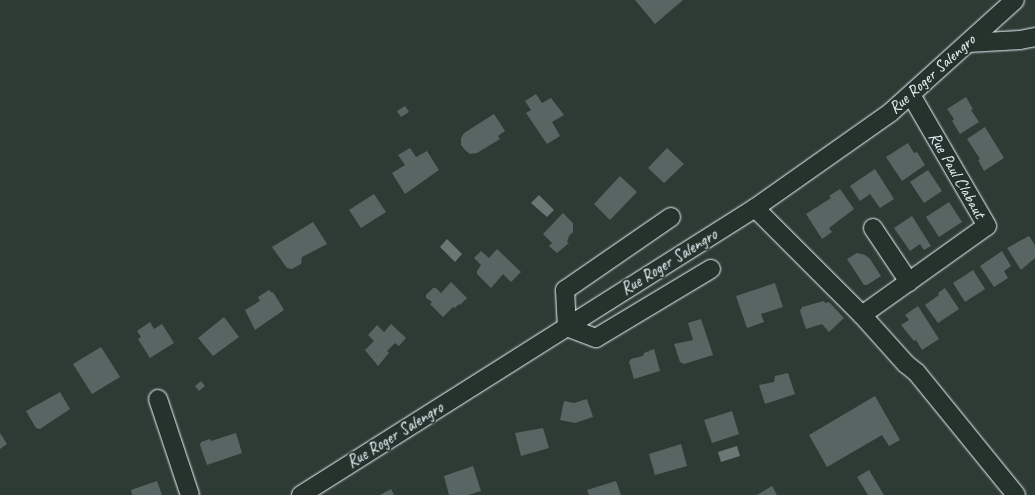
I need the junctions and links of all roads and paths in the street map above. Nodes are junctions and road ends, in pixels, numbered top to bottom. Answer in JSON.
{"nodes":[{"id":1,"x":1015,"y":0,"type":"edge"},
{"id":2,"x":1035,"y":37,"type":"edge"},
{"id":3,"x":968,"y":43,"type":"junction"},
{"id":4,"x":911,"y":95,"type":"junction"},
{"id":5,"x":755,"y":208,"type":"junction"},
{"id":6,"x":671,"y":216,"type":"dead end"},
{"id":7,"x":873,"y":228,"type":"dead end"},
{"id":8,"x":711,"y":270,"type":"dead end"},
{"id":9,"x":909,"y":282,"type":"junction"},
{"id":10,"x":862,"y":315,"type":"junction"},
{"id":11,"x":567,"y":327,"type":"junction"},
{"id":12,"x":158,"y":399,"type":"dead end"},
{"id":13,"x":190,"y":495,"type":"edge"},
{"id":14,"x":300,"y":495,"type":"edge"},
{"id":15,"x":1016,"y":495,"type":"edge"}],
"edges":[{"from":1,"to":3,"type":"street","name":"Rue Roger Salengro"},
{"from":2,"to":3,"type":"street"},
{"from":3,"to":4,"type":"street","name":"Rue Roger Salengro"},
{"from":4,"to":5,"type":"street","name":"Rue Roger Salengro"},
{"from":4,"to":9,"type":"street","name":"Rue Paul Clabaut"},
{"from":5,"to":10,"type":"street"},
{"from":5,"to":11,"type":"street","name":"Rue Roger Salengro"},
{"from":6,"to":11,"type":"street"},
{"from":7,"to":9,"type":"street"},
{"from":8,"to":11,"type":"street"},
{"from":9,"to":10,"type":"street","name":"Rue Paul Clabaut"},
{"from":10,"to":15,"type":"street"},
{"from":11,"to":14,"type":"street","name":"Rue Roger Salengro"},
{"from":12,"to":13,"type":"street"}]}
